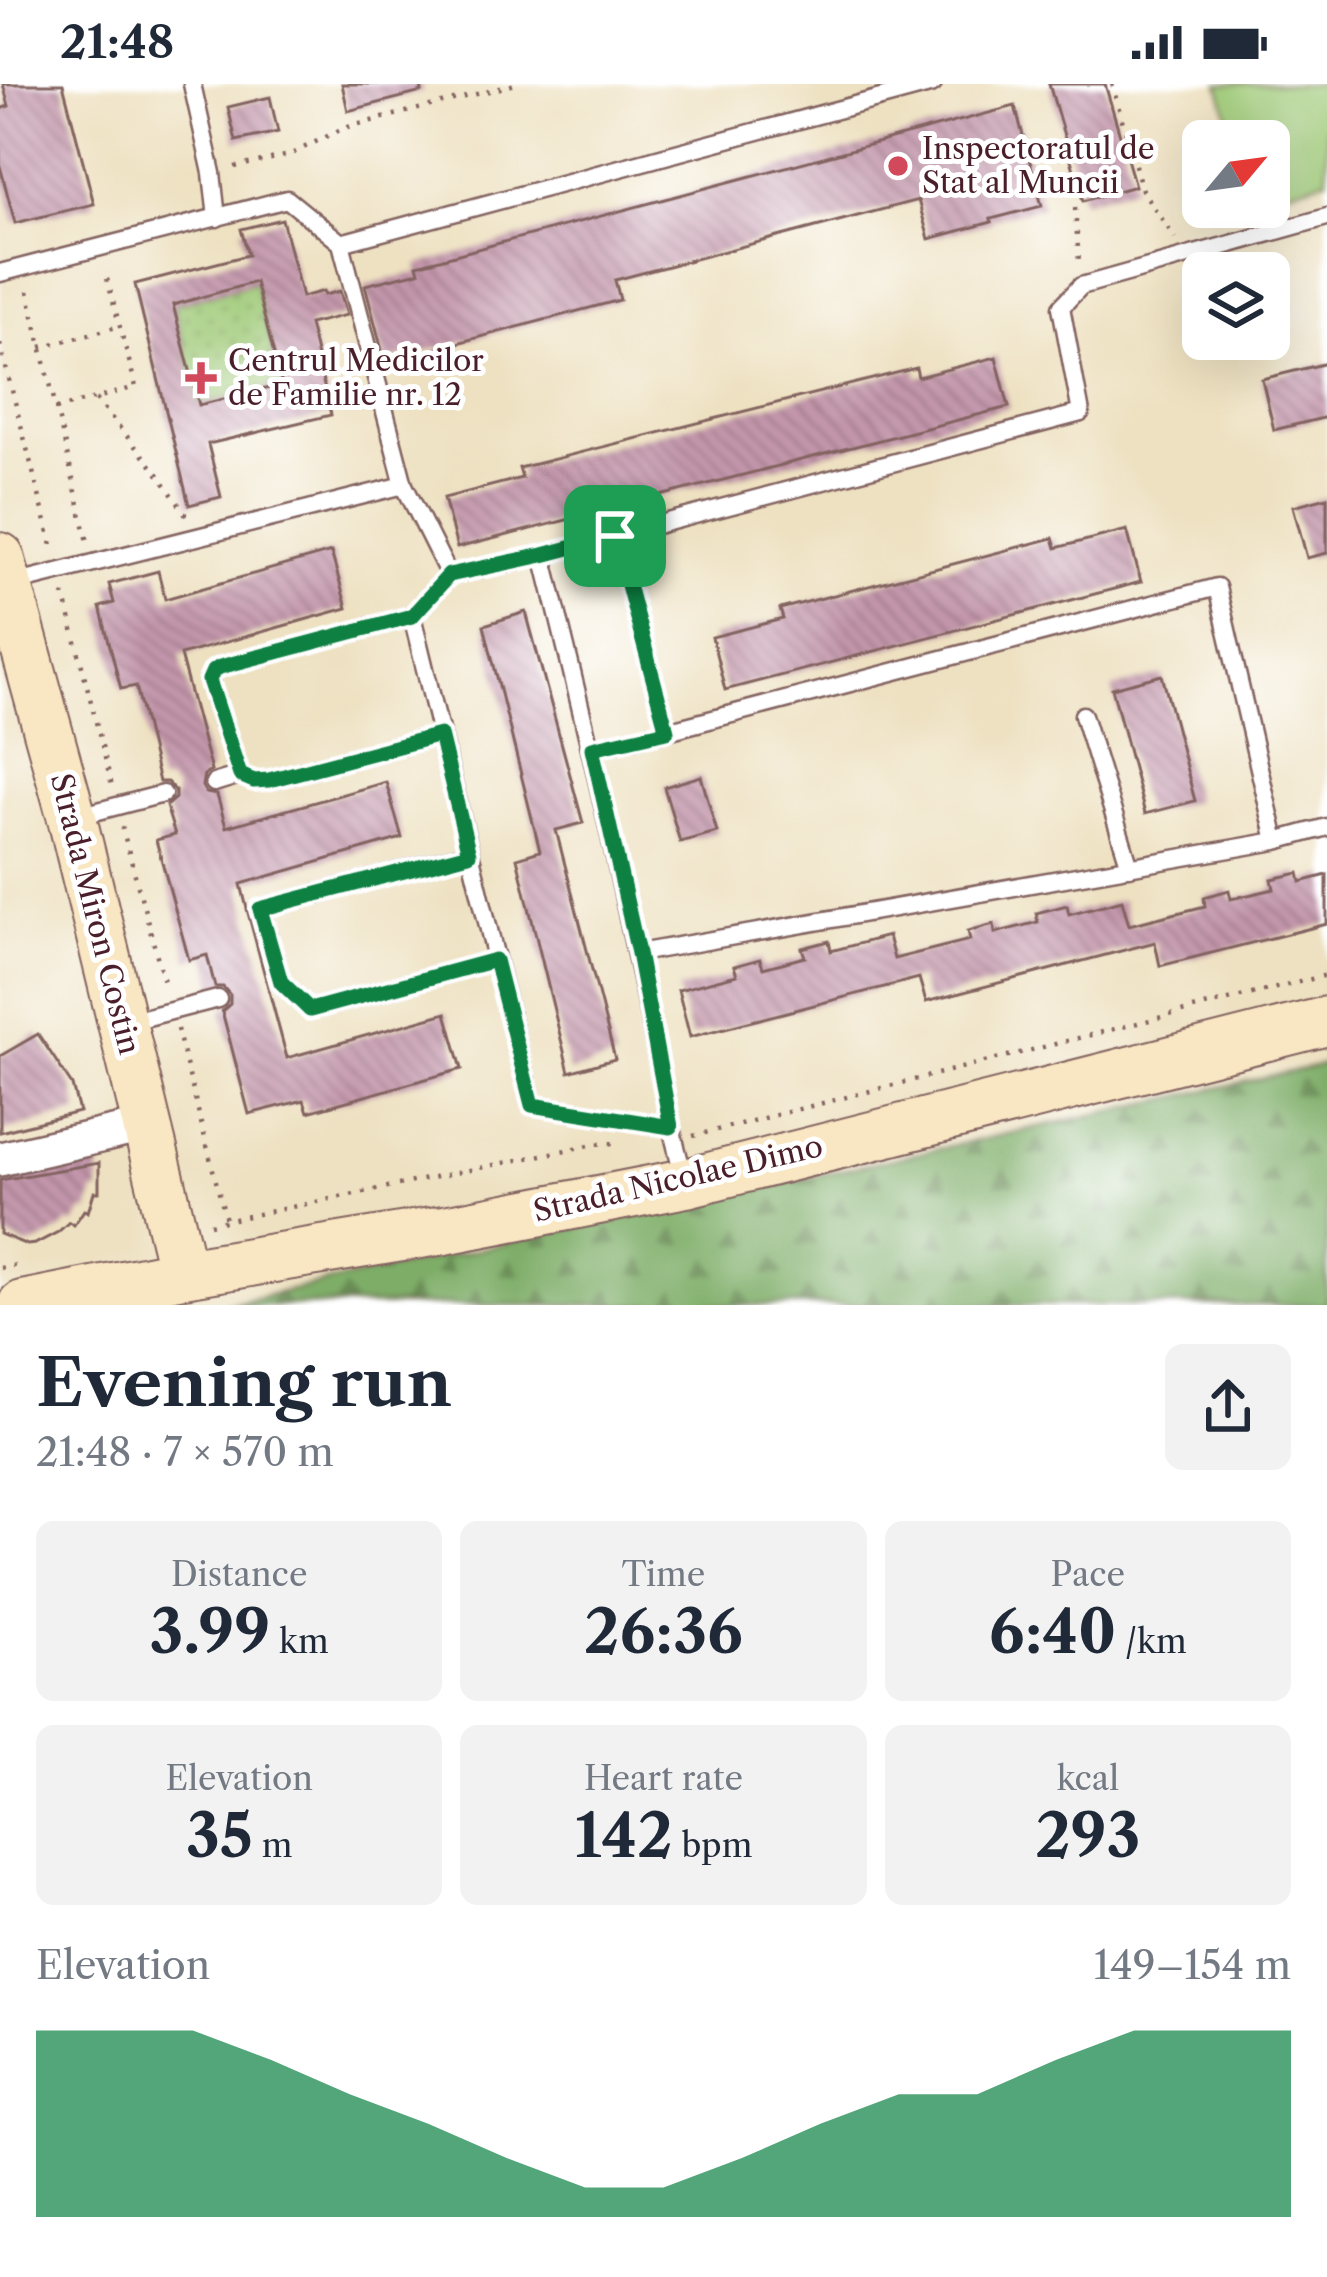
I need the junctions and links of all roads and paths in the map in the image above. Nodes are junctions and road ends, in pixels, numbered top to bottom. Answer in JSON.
{"nodes":[{"id":1,"x":192,"y":84,"type":"edge"},
{"id":2,"x":516,"y":84,"type":"edge"},
{"id":3,"x":934,"y":84,"type":"edge"},
{"id":4,"x":1112,"y":84,"type":"edge"},
{"id":5,"x":212,"y":172,"type":"junction"},
{"id":6,"x":1075,"y":208,"type":"dead end"},
{"id":7,"x":217,"y":218,"type":"junction"},
{"id":8,"x":1327,"y":218,"type":"edge"},
{"id":9,"x":340,"y":243,"type":"junction"},
{"id":10,"x":99,"y":248,"type":"junction"},
{"id":11,"x":1184,"y":252,"type":"edge"},
{"id":12,"x":1197,"y":252,"type":"edge"},
{"id":13,"x":1182,"y":256,"type":"edge"},
{"id":14,"x":22,"y":268,"type":"junction"},
{"id":15,"x":0,"y":273,"type":"edge"},
{"id":16,"x":1081,"y":286,"type":"junction"},
{"id":17,"x":120,"y":326,"type":"junction"},
{"id":18,"x":41,"y":347,"type":"junction"},
{"id":19,"x":96,"y":399,"type":"junction"},
{"id":20,"x":56,"y":409,"type":"junction"},
{"id":21,"x":404,"y":485,"type":"junction"},
{"id":22,"x":615,"y":536,"type":"junction"},
{"id":23,"x":199,"y":537,"type":"junction"},
{"id":24,"x":543,"y":555,"type":"junction"},
{"id":25,"x":93,"y":564,"type":"junction"},
{"id":26,"x":4,"y":571,"type":"edge"},
{"id":27,"x":449,"y":575,"type":"junction"},
{"id":28,"x":412,"y":616,"type":"junction"},
{"id":29,"x":1083,"y":715,"type":"dead end"},
{"id":30,"x":667,"y":731,"type":"junction"},
{"id":31,"x":440,"y":735,"type":"junction"},
{"id":32,"x":592,"y":748,"type":"junction"},
{"id":33,"x":240,"y":775,"type":"junction"},
{"id":34,"x":214,"y":783,"type":"dead end"},
{"id":35,"x":163,"y":794,"type":"dead end"},
{"id":36,"x":72,"y":818,"type":"junction"},
{"id":37,"x":1327,"y":827,"type":"edge"},
{"id":38,"x":1276,"y":841,"type":"junction"},
{"id":39,"x":469,"y":854,"type":"junction"},
{"id":40,"x":1130,"y":867,"type":"junction"},
{"id":41,"x":638,"y":953,"type":"junction"},
{"id":42,"x":495,"y":960,"type":"junction"},
{"id":43,"x":1327,"y":975,"type":"edge"},
{"id":44,"x":218,"y":999,"type":"dead end"},
{"id":45,"x":1327,"y":1021,"type":"edge"},
{"id":46,"x":123,"y":1023,"type":"junction"},
{"id":47,"x":148,"y":1125,"type":"junction"},
{"id":48,"x":615,"y":1143,"type":"dead end"},
{"id":49,"x":677,"y":1150,"type":"junction"},
{"id":50,"x":0,"y":1159,"type":"edge"},
{"id":51,"x":226,"y":1220,"type":"dead end"},
{"id":52,"x":183,"y":1274,"type":"junction"},
{"id":53,"x":22,"y":1305,"type":"edge"}],
"edges":[{"from":1,"to":5,"type":"lane"},
{"from":2,"to":5,"type":"path"},
{"from":3,"to":9,"type":"lane"},
{"from":4,"to":11,"type":"path"},
{"from":5,"to":7,"type":"lane"},
{"from":6,"to":16,"type":"path"},
{"from":7,"to":9,"type":"lane"},
{"from":7,"to":10,"type":"lane"},
{"from":8,"to":12,"type":"lane"},
{"from":9,"to":21,"type":"lane"},
{"from":10,"to":14,"type":"lane"},
{"from":10,"to":17,"type":"path"},
{"from":13,"to":16,"type":"lane"},
{"from":14,"to":15,"type":"lane"},
{"from":14,"to":18,"type":"path"},
{"from":16,"to":22,"type":"lane"},
{"from":17,"to":18,"type":"path"},
{"from":17,"to":19,"type":"path"},
{"from":18,"to":20,"type":"path"},
{"from":19,"to":20,"type":"path"},
{"from":19,"to":23,"type":"path"},
{"from":20,"to":25,"type":"path"},
{"from":21,"to":23,"type":"lane"},
{"from":21,"to":27,"type":"lane"},
{"from":22,"to":24,"type":"lane"},
{"from":22,"to":30,"type":"lane"},
{"from":23,"to":25,"type":"lane"},
{"from":24,"to":27,"type":"lane"},
{"from":24,"to":32,"type":"lane"},
{"from":25,"to":26,"type":"lane"},
{"from":26,"to":36,"type":"main road","name":"Strada Miron Costin"},
{"from":27,"to":28,"type":"lane"},
{"from":28,"to":31,"type":"lane"},
{"from":28,"to":33,"type":"lane"},
{"from":29,"to":40,"type":"lane"},
{"from":30,"to":32,"type":"lane"},
{"from":30,"to":38,"type":"lane"},
{"from":31,"to":33,"type":"lane"},
{"from":31,"to":39,"type":"lane"},
{"from":32,"to":41,"type":"lane"},
{"from":33,"to":34,"type":"lane"},
{"from":35,"to":36,"type":"lane"},
{"from":36,"to":46,"type":"main road","name":"Strada Miron Costin"},
{"from":37,"to":38,"type":"lane"},
{"from":38,"to":40,"type":"lane"},
{"from":39,"to":42,"type":"lane"},
{"from":39,"to":42,"type":"lane"},
{"from":40,"to":41,"type":"lane"},
{"from":41,"to":49,"type":"lane"},
{"from":42,"to":49,"type":"lane"},
{"from":43,"to":49,"type":"path"},
{"from":44,"to":46,"type":"lane"},
{"from":45,"to":49,"type":"main road","name":"Strada Nicolae Dimo"},
{"from":46,"to":47,"type":"main road","name":"Strada Miron Costin"},
{"from":47,"to":50,"type":"street"},
{"from":47,"to":52,"type":"main road","name":"Strada Miron Costin"},
{"from":48,"to":51,"type":"path"},
{"from":49,"to":52,"type":"main road","name":"Strada Nicolae Dimo"},
{"from":52,"to":53,"type":"main road","name":"Strada Nicolae Dimo"}]}
